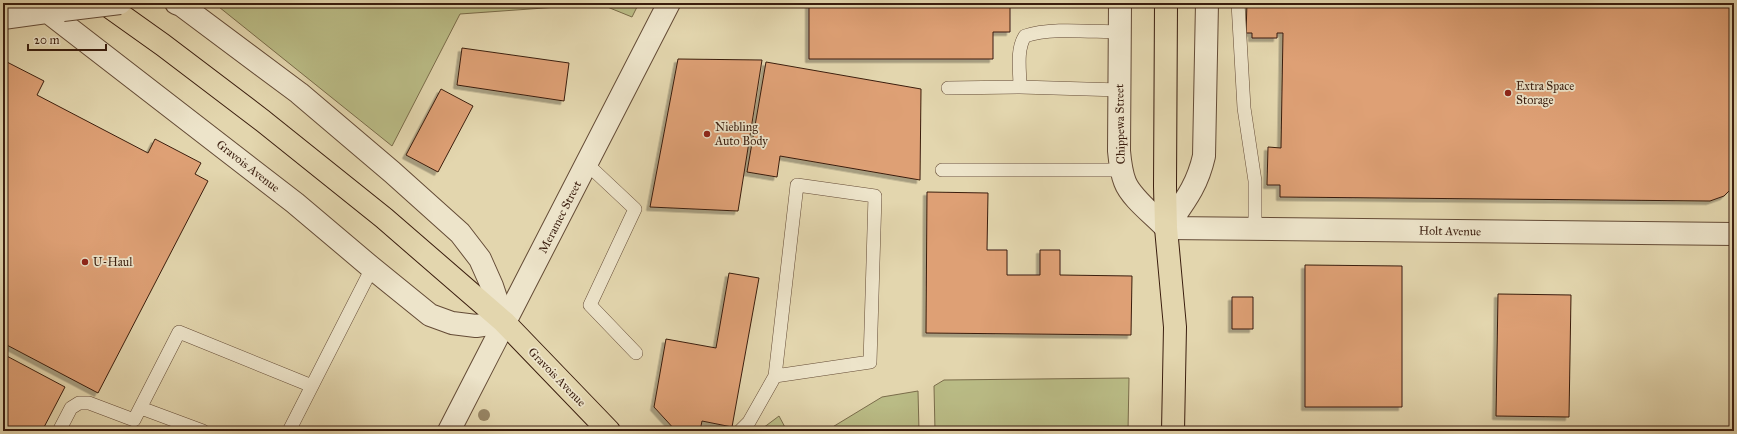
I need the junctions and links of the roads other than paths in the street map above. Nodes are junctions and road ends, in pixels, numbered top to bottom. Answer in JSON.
{"nodes":[{"id":1,"x":104,"y":3,"type":"edge"},
{"id":2,"x":120,"y":3,"type":"edge"},
{"id":3,"x":176,"y":3,"type":"edge"},
{"id":4,"x":669,"y":3,"type":"edge"},
{"id":5,"x":1120,"y":3,"type":"edge"},
{"id":6,"x":1166,"y":3,"type":"edge"},
{"id":7,"x":1207,"y":3,"type":"edge"},
{"id":8,"x":1238,"y":3,"type":"edge"},
{"id":9,"x":55,"y":11,"type":"junction"},
{"id":10,"x":3,"y":18,"type":"edge"},
{"id":11,"x":1120,"y":32,"type":"junction"},
{"id":12,"x":1020,"y":87,"type":"junction"},
{"id":13,"x":948,"y":88,"type":"dead end"},
{"id":14,"x":1120,"y":90,"type":"junction"},
{"id":15,"x":587,"y":164,"type":"junction"},
{"id":16,"x":942,"y":170,"type":"dead end"},
{"id":17,"x":1121,"y":170,"type":"junction"},
{"id":18,"x":1166,"y":228,"type":"junction"},
{"id":19,"x":1255,"y":229,"type":"junction"},
{"id":20,"x":1734,"y":234,"type":"edge"},
{"id":21,"x":372,"y":268,"type":"junction"},
{"id":22,"x":504,"y":322,"type":"junction"},
{"id":23,"x":636,"y":353,"type":"dead end"},
{"id":24,"x":775,"y":376,"type":"junction"},
{"id":25,"x":312,"y":386,"type":"junction"},
{"id":26,"x":141,"y":408,"type":"junction"},
{"id":27,"x":59,"y":431,"type":"edge"},
{"id":28,"x":203,"y":431,"type":"edge"},
{"id":29,"x":289,"y":431,"type":"edge"},
{"id":30,"x":449,"y":431,"type":"edge"},
{"id":31,"x":609,"y":431,"type":"edge"},
{"id":32,"x":740,"y":431,"type":"edge"},
{"id":33,"x":1173,"y":431,"type":"edge"}],
"edges":[{"from":1,"to":22,"type":"main road","name":"Gravois Avenue"},
{"from":2,"to":9,"type":"street","bridge":true},
{"from":3,"to":22,"type":"street","name":"Gravois Avenue"},
{"from":4,"to":15,"type":"street","name":"Meramec Street"},
{"from":5,"to":11,"type":"street","name":"Chippewa Street"},
{"from":6,"to":18,"type":"main road"},
{"from":7,"to":18,"type":"street"},
{"from":8,"to":19,"type":"lane"},
{"from":9,"to":10,"type":"street"},
{"from":9,"to":21,"type":"street","name":"Gravois Avenue"},
{"from":11,"to":12,"type":"lane"},
{"from":11,"to":14,"type":"street","name":"Chippewa Street"},
{"from":12,"to":13,"type":"lane"},
{"from":12,"to":14,"type":"lane"},
{"from":14,"to":17,"type":"street","name":"Chippewa Street"},
{"from":15,"to":22,"type":"street","name":"Meramec Street"},
{"from":15,"to":23,"type":"lane"},
{"from":16,"to":17,"type":"lane"},
{"from":17,"to":18,"type":"street","name":"Chippewa Street"},
{"from":18,"to":19,"type":"street","name":"Holt Avenue"},
{"from":18,"to":33,"type":"main road"},
{"from":19,"to":20,"type":"street","name":"Holt Avenue"},
{"from":21,"to":22,"type":"street","name":"Gravois Avenue"},
{"from":21,"to":25,"type":"lane"},
{"from":22,"to":30,"type":"street","name":"Meramec Street"},
{"from":22,"to":31,"type":"main road","name":"Gravois Avenue"},
{"from":24,"to":24,"type":"lane"},
{"from":24,"to":32,"type":"lane"},
{"from":25,"to":26,"type":"lane"},
{"from":25,"to":29,"type":"lane"},
{"from":26,"to":27,"type":"lane"},
{"from":26,"to":28,"type":"lane"}]}
